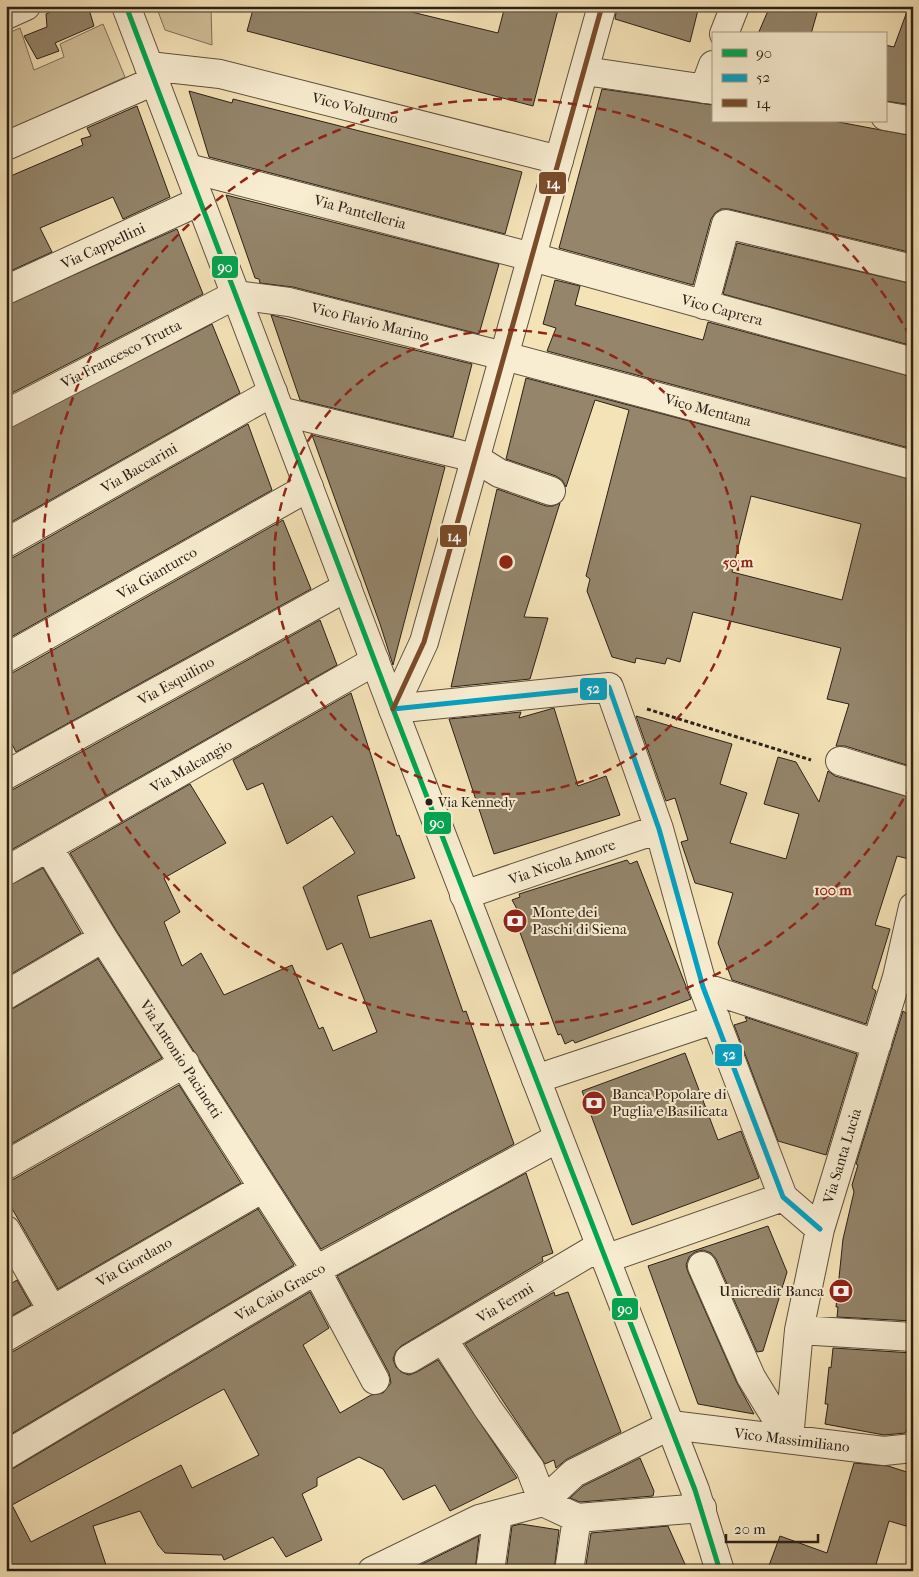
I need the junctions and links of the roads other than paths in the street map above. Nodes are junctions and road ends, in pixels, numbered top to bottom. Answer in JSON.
{"nodes":[{"id":1,"x":26,"y":6,"type":"edge"},
{"id":2,"x":126,"y":6,"type":"edge"},
{"id":3,"x":602,"y":6,"type":"edge"},
{"id":4,"x":735,"y":6,"type":"edge"},
{"id":5,"x":6,"y":15,"type":"edge"},
{"id":6,"x":725,"y":32,"type":"edge"},
{"id":7,"x":585,"y":70,"type":"junction"},
{"id":8,"x":152,"y":73,"type":"junction"},
{"id":9,"x":710,"y":81,"type":"edge"},
{"id":10,"x":886,"y":116,"type":"edge"},
{"id":11,"x":913,"y":121,"type":"edge"},
{"id":12,"x":6,"y":146,"type":"edge"},
{"id":13,"x":559,"y":160,"type":"junction"},
{"id":14,"x":188,"y":168,"type":"junction"},
{"id":15,"x":200,"y":201,"type":"junction"},
{"id":16,"x":532,"y":257,"type":"junction"},
{"id":17,"x":913,"y":270,"type":"edge"},
{"id":18,"x":6,"y":290,"type":"edge"},
{"id":19,"x":236,"y":295,"type":"junction"},
{"id":20,"x":704,"y":305,"type":"junction"},
{"id":21,"x":504,"y":356,"type":"junction"},
{"id":22,"x":913,"y":362,"type":"edge"},
{"id":23,"x":276,"y":402,"type":"junction"},
{"id":24,"x":6,"y":414,"type":"edge"},
{"id":25,"x":475,"y":458,"type":"junction"},
{"id":26,"x":913,"y":465,"type":"edge"},
{"id":27,"x":309,"y":487,"type":"junction"},
{"id":28,"x":551,"y":491,"type":"dead end"},
{"id":29,"x":6,"y":543,"type":"edge"},
{"id":30,"x":347,"y":587,"type":"junction"},
{"id":31,"x":6,"y":658,"type":"edge"},
{"id":32,"x":375,"y":661,"type":"junction"},
{"id":33,"x":393,"y":709,"type":"junction"},
{"id":34,"x":840,"y":761,"type":"road end"},
{"id":35,"x":6,"y":776,"type":"edge"},
{"id":36,"x":913,"y":783,"type":"edge"},
{"id":37,"x":660,"y":829,"type":"junction"},
{"id":38,"x":48,"y":847,"type":"junction"},
{"id":39,"x":6,"y":871,"type":"edge"},
{"id":40,"x":464,"y":895,"type":"junction"},
{"id":41,"x":913,"y":907,"type":"edge"},
{"id":42,"x":103,"y":938,"type":"junction"},
{"id":43,"x":905,"y":982,"type":"edge"},
{"id":44,"x":703,"y":987,"type":"junction"},
{"id":45,"x":6,"y":995,"type":"edge"},
{"id":46,"x":716,"y":1019,"type":"junction"},
{"id":47,"x":877,"y":1044,"type":"junction"},
{"id":48,"x":185,"y":1063,"type":"junction"},
{"id":49,"x":536,"y":1079,"type":"junction"},
{"id":50,"x":558,"y":1138,"type":"junction"},
{"id":51,"x":6,"y":1165,"type":"edge"},
{"id":52,"x":263,"y":1188,"type":"junction"},
{"id":53,"x":783,"y":1197,"type":"junction"},
{"id":54,"x":820,"y":1229,"type":"junction"},
{"id":55,"x":6,"y":1230,"type":"edge"},
{"id":56,"x":603,"y":1252,"type":"junction"},
{"id":57,"x":702,"y":1266,"type":"dead end"},
{"id":58,"x":316,"y":1270,"type":"junction"},
{"id":59,"x":52,"y":1310,"type":"junction"},
{"id":60,"x":799,"y":1330,"type":"junction"},
{"id":61,"x":6,"y":1336,"type":"edge"},
{"id":62,"x":913,"y":1336,"type":"edge"},
{"id":63,"x":443,"y":1340,"type":"junction"},
{"id":64,"x":409,"y":1359,"type":"dead end"},
{"id":65,"x":375,"y":1380,"type":"dead end"},
{"id":66,"x":671,"y":1425,"type":"junction"},
{"id":67,"x":789,"y":1439,"type":"junction"},
{"id":68,"x":913,"y":1448,"type":"edge"},
{"id":69,"x":6,"y":1454,"type":"edge"},
{"id":70,"x":543,"y":1502,"type":"junction"},
{"id":71,"x":702,"y":1508,"type":"junction"},
{"id":72,"x":498,"y":1514,"type":"junction"},
{"id":73,"x":577,"y":1518,"type":"junction"},
{"id":74,"x":372,"y":1571,"type":"edge"},
{"id":75,"x":490,"y":1571,"type":"edge"},
{"id":76,"x":569,"y":1571,"type":"edge"},
{"id":77,"x":720,"y":1571,"type":"edge"}],
"edges":[{"from":1,"to":5,"type":"street"},
{"from":2,"to":8,"type":"street"},
{"from":3,"to":7,"type":"street"},
{"from":4,"to":6,"type":"street"},
{"from":7,"to":9,"type":"street"},
{"from":7,"to":13,"type":"street"},
{"from":8,"to":12,"type":"street"},
{"from":8,"to":13,"type":"street","name":"Vico Volturno"},
{"from":8,"to":14,"type":"street"},
{"from":10,"to":11,"type":"street"},
{"from":13,"to":16,"type":"street"},
{"from":14,"to":15,"type":"street"},
{"from":14,"to":16,"type":"street","name":"Via Pantelleria"},
{"from":15,"to":18,"type":"street","name":"Via Cappellini"},
{"from":15,"to":19,"type":"street"},
{"from":16,"to":20,"type":"street","name":"Vico Caprera"},
{"from":16,"to":21,"type":"street"},
{"from":17,"to":20,"type":"street"},
{"from":19,"to":21,"type":"street","name":"Vico Flavio Marino"},
{"from":19,"to":23,"type":"street"},
{"from":19,"to":24,"type":"street","name":"Via Francesco Trutta"},
{"from":20,"to":22,"type":"street","name":"Vico Caprera"},
{"from":21,"to":25,"type":"street"},
{"from":21,"to":26,"type":"street","name":"Vico Mentana"},
{"from":23,"to":25,"type":"street"},
{"from":23,"to":27,"type":"street"},
{"from":23,"to":29,"type":"street","name":"Via Baccarini"},
{"from":25,"to":28,"type":"street"},
{"from":25,"to":33,"type":"street"},
{"from":27,"to":30,"type":"street"},
{"from":27,"to":31,"type":"street","name":"Via Gianturco"},
{"from":30,"to":32,"type":"street"},
{"from":30,"to":35,"type":"street","name":"Via Esquilino"},
{"from":32,"to":33,"type":"street"},
{"from":32,"to":38,"type":"street","name":"Via Malcangio"},
{"from":33,"to":37,"type":"street"},
{"from":33,"to":40,"type":"street"},
{"from":34,"to":36,"type":"street"},
{"from":37,"to":40,"type":"street","name":"Via Nicola Amore"},
{"from":37,"to":44,"type":"street"},
{"from":38,"to":39,"type":"street","name":"Via Malcangio"},
{"from":38,"to":42,"type":"street","name":"Via Antonio Pacinotti"},
{"from":40,"to":49,"type":"street"},
{"from":41,"to":43,"type":"street","name":"Via Santa Lucia"},
{"from":42,"to":45,"type":"street"},
{"from":42,"to":48,"type":"street","name":"Via Antonio Pacinotti"},
{"from":43,"to":47,"type":"street","name":"Via Santa Lucia"},
{"from":44,"to":46,"type":"street"},
{"from":44,"to":47,"type":"street"},
{"from":46,"to":49,"type":"street"},
{"from":46,"to":53,"type":"street"},
{"from":47,"to":54,"type":"street","name":"Via Santa Lucia"},
{"from":48,"to":51,"type":"street"},
{"from":48,"to":52,"type":"street","name":"Via Antonio Pacinotti"},
{"from":49,"to":50,"type":"street"},
{"from":50,"to":56,"type":"street"},
{"from":50,"to":58,"type":"street","name":"Via Caio Gracco"},
{"from":52,"to":58,"type":"street","name":"Via Antonio Pacinotti"},
{"from":52,"to":59,"type":"street","name":"Via Giordano"},
{"from":53,"to":54,"type":"street"},
{"from":53,"to":56,"type":"street","name":"Via Fermi"},
{"from":54,"to":60,"type":"street","name":"Via Santa Lucia"},
{"from":55,"to":59,"type":"street"},
{"from":56,"to":63,"type":"street","name":"Via Fermi"},
{"from":56,"to":66,"type":"street"},
{"from":57,"to":67,"type":"street"},
{"from":58,"to":65,"type":"street","name":"Via Antonio Pacinotti"},
{"from":58,"to":69,"type":"street","name":"Via Caio Gracco"},
{"from":59,"to":61,"type":"street","name":"Via Giordano"},
{"from":60,"to":62,"type":"street"},
{"from":60,"to":67,"type":"street","name":"Via Santa Lucia"},
{"from":63,"to":64,"type":"street","name":"Via Fermi"},
{"from":63,"to":70,"type":"street"},
{"from":66,"to":67,"type":"street","name":"Vico Massimiliano"},
{"from":66,"to":70,"type":"street"},
{"from":66,"to":71,"type":"street"},
{"from":67,"to":68,"type":"street","name":"Vico Massimiliano"},
{"from":70,"to":72,"type":"street"},
{"from":70,"to":73,"type":"street"},
{"from":71,"to":73,"type":"street"},
{"from":71,"to":77,"type":"street"},
{"from":72,"to":74,"type":"street"},
{"from":72,"to":75,"type":"street"},
{"from":73,"to":76,"type":"street"}]}
